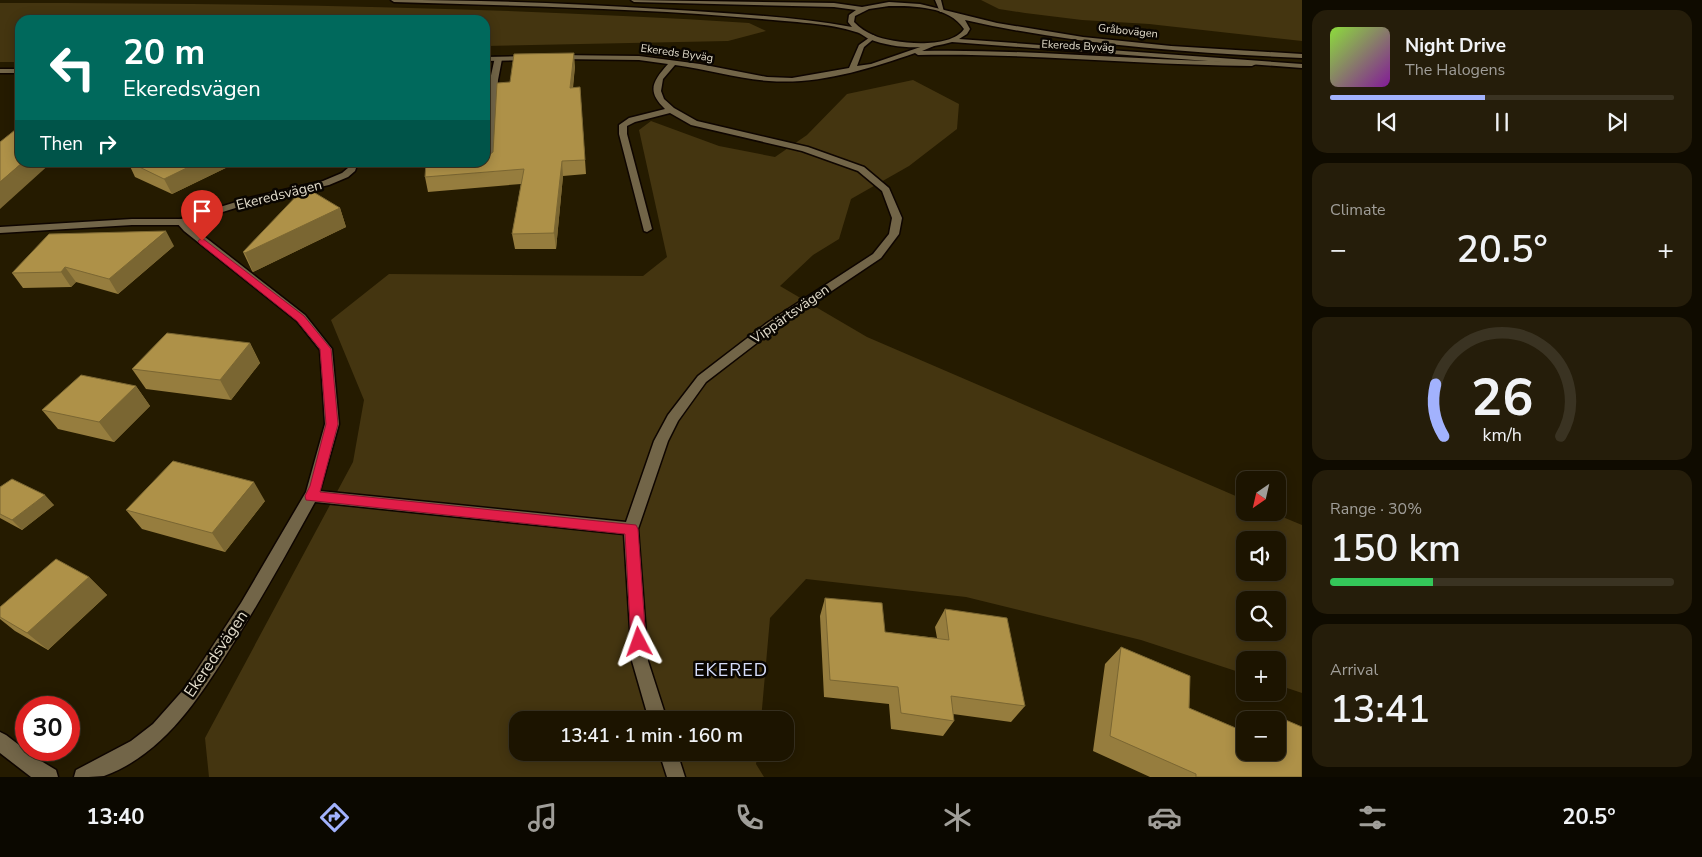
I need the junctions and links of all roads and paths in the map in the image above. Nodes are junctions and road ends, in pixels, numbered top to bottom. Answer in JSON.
{"nodes":[{"id":1,"x":394,"y":0,"type":"edge"},
{"id":2,"x":634,"y":0,"type":"edge"},
{"id":3,"x":938,"y":0,"type":"edge"},
{"id":4,"x":891,"y":2,"type":"edge"},
{"id":5,"x":861,"y":9,"type":"junction"},
{"id":6,"x":942,"y":11,"type":"junction"},
{"id":7,"x":954,"y":16,"type":"junction"},
{"id":8,"x":858,"y":30,"type":"junction"},
{"id":9,"x":873,"y":37,"type":"junction"},
{"id":10,"x":954,"y":41,"type":"junction"},
{"id":11,"x":932,"y":45,"type":"junction"},
{"id":12,"x":903,"y":54,"type":"junction"},
{"id":13,"x":1302,"y":56,"type":"edge"},
{"id":14,"x":540,"y":58,"type":"edge"},
{"id":15,"x":549,"y":58,"type":"edge"},
{"id":16,"x":490,"y":59,"type":"edge"},
{"id":17,"x":498,"y":59,"type":"junction"},
{"id":18,"x":674,"y":62,"type":"junction"},
{"id":19,"x":1252,"y":64,"type":"junction"},
{"id":20,"x":1302,"y":66,"type":"edge"},
{"id":21,"x":852,"y":68,"type":"junction"},
{"id":22,"x":0,"y":71,"type":"edge"},
{"id":23,"x":15,"y":71,"type":"edge"},
{"id":24,"x":671,"y":110,"type":"junction"},
{"id":25,"x":490,"y":150,"type":"edge"},
{"id":26,"x":353,"y":167,"type":"edge"},
{"id":27,"x":181,"y":222,"type":"junction"},
{"id":28,"x":647,"y":229,"type":"dead end"},
{"id":29,"x":0,"y":230,"type":"edge"},
{"id":30,"x":311,"y":496,"type":"junction"},
{"id":31,"x":631,"y":529,"type":"junction"},
{"id":32,"x":655,"y":711,"type":"edge"},
{"id":33,"x":0,"y":741,"type":"edge"},
{"id":34,"x":671,"y":761,"type":"edge"},
{"id":35,"x":49,"y":777,"type":"edge"},
{"id":36,"x":83,"y":777,"type":"edge"},
{"id":37,"x":676,"y":777,"type":"edge"}],
"edges":[{"from":1,"to":8,"type":"street"},
{"from":2,"to":5,"type":"street"},
{"from":3,"to":6,"type":"street"},
{"from":4,"to":5,"type":"street","name":"Gråbovägen"},
{"from":4,"to":6,"type":"street","name":"Gråbovägen"},
{"from":5,"to":8,"type":"street"},
{"from":6,"to":7,"type":"street","name":"Gråbovägen"},
{"from":7,"to":10,"type":"street"},
{"from":7,"to":13,"type":"street","name":"Gråbovägen"},
{"from":8,"to":9,"type":"street"},
{"from":9,"to":11,"type":"street"},
{"from":9,"to":21,"type":"street"},
{"from":10,"to":11,"type":"street","name":"Gråbovägen"},
{"from":10,"to":19,"type":"street","name":"Gråbovägen"},
{"from":11,"to":12,"type":"street","name":"Ekereds Byväg"},
{"from":12,"to":19,"type":"street","name":"Ekereds Byväg"},
{"from":12,"to":21,"type":"street","name":"Ekereds Byväg"},
{"from":14,"to":17,"type":"street"},
{"from":15,"to":18,"type":"street","name":"Ekereds Byväg"},
{"from":16,"to":17,"type":"street"},
{"from":17,"to":25,"type":"street"},
{"from":18,"to":21,"type":"street","name":"Ekereds Byväg"},
{"from":18,"to":24,"type":"street","name":"Vippärtsvägen"},
{"from":19,"to":20,"type":"street","name":"Gråbovägen"},
{"from":22,"to":23,"type":"street"},
{"from":24,"to":28,"type":"street"},
{"from":24,"to":31,"type":"street","name":"Vippärtsvägen"},
{"from":26,"to":27,"type":"street","name":"Ekeredsvägen"},
{"from":27,"to":29,"type":"street"},
{"from":27,"to":30,"type":"street","name":"Ekeredsvägen"},
{"from":30,"to":31,"type":"street"},
{"from":30,"to":36,"type":"street","name":"Ekeredsvägen"},
{"from":31,"to":32,"type":"street","name":"Vippärtsvägen"},
{"from":33,"to":35,"type":"street"},
{"from":34,"to":37,"type":"street"}]}
